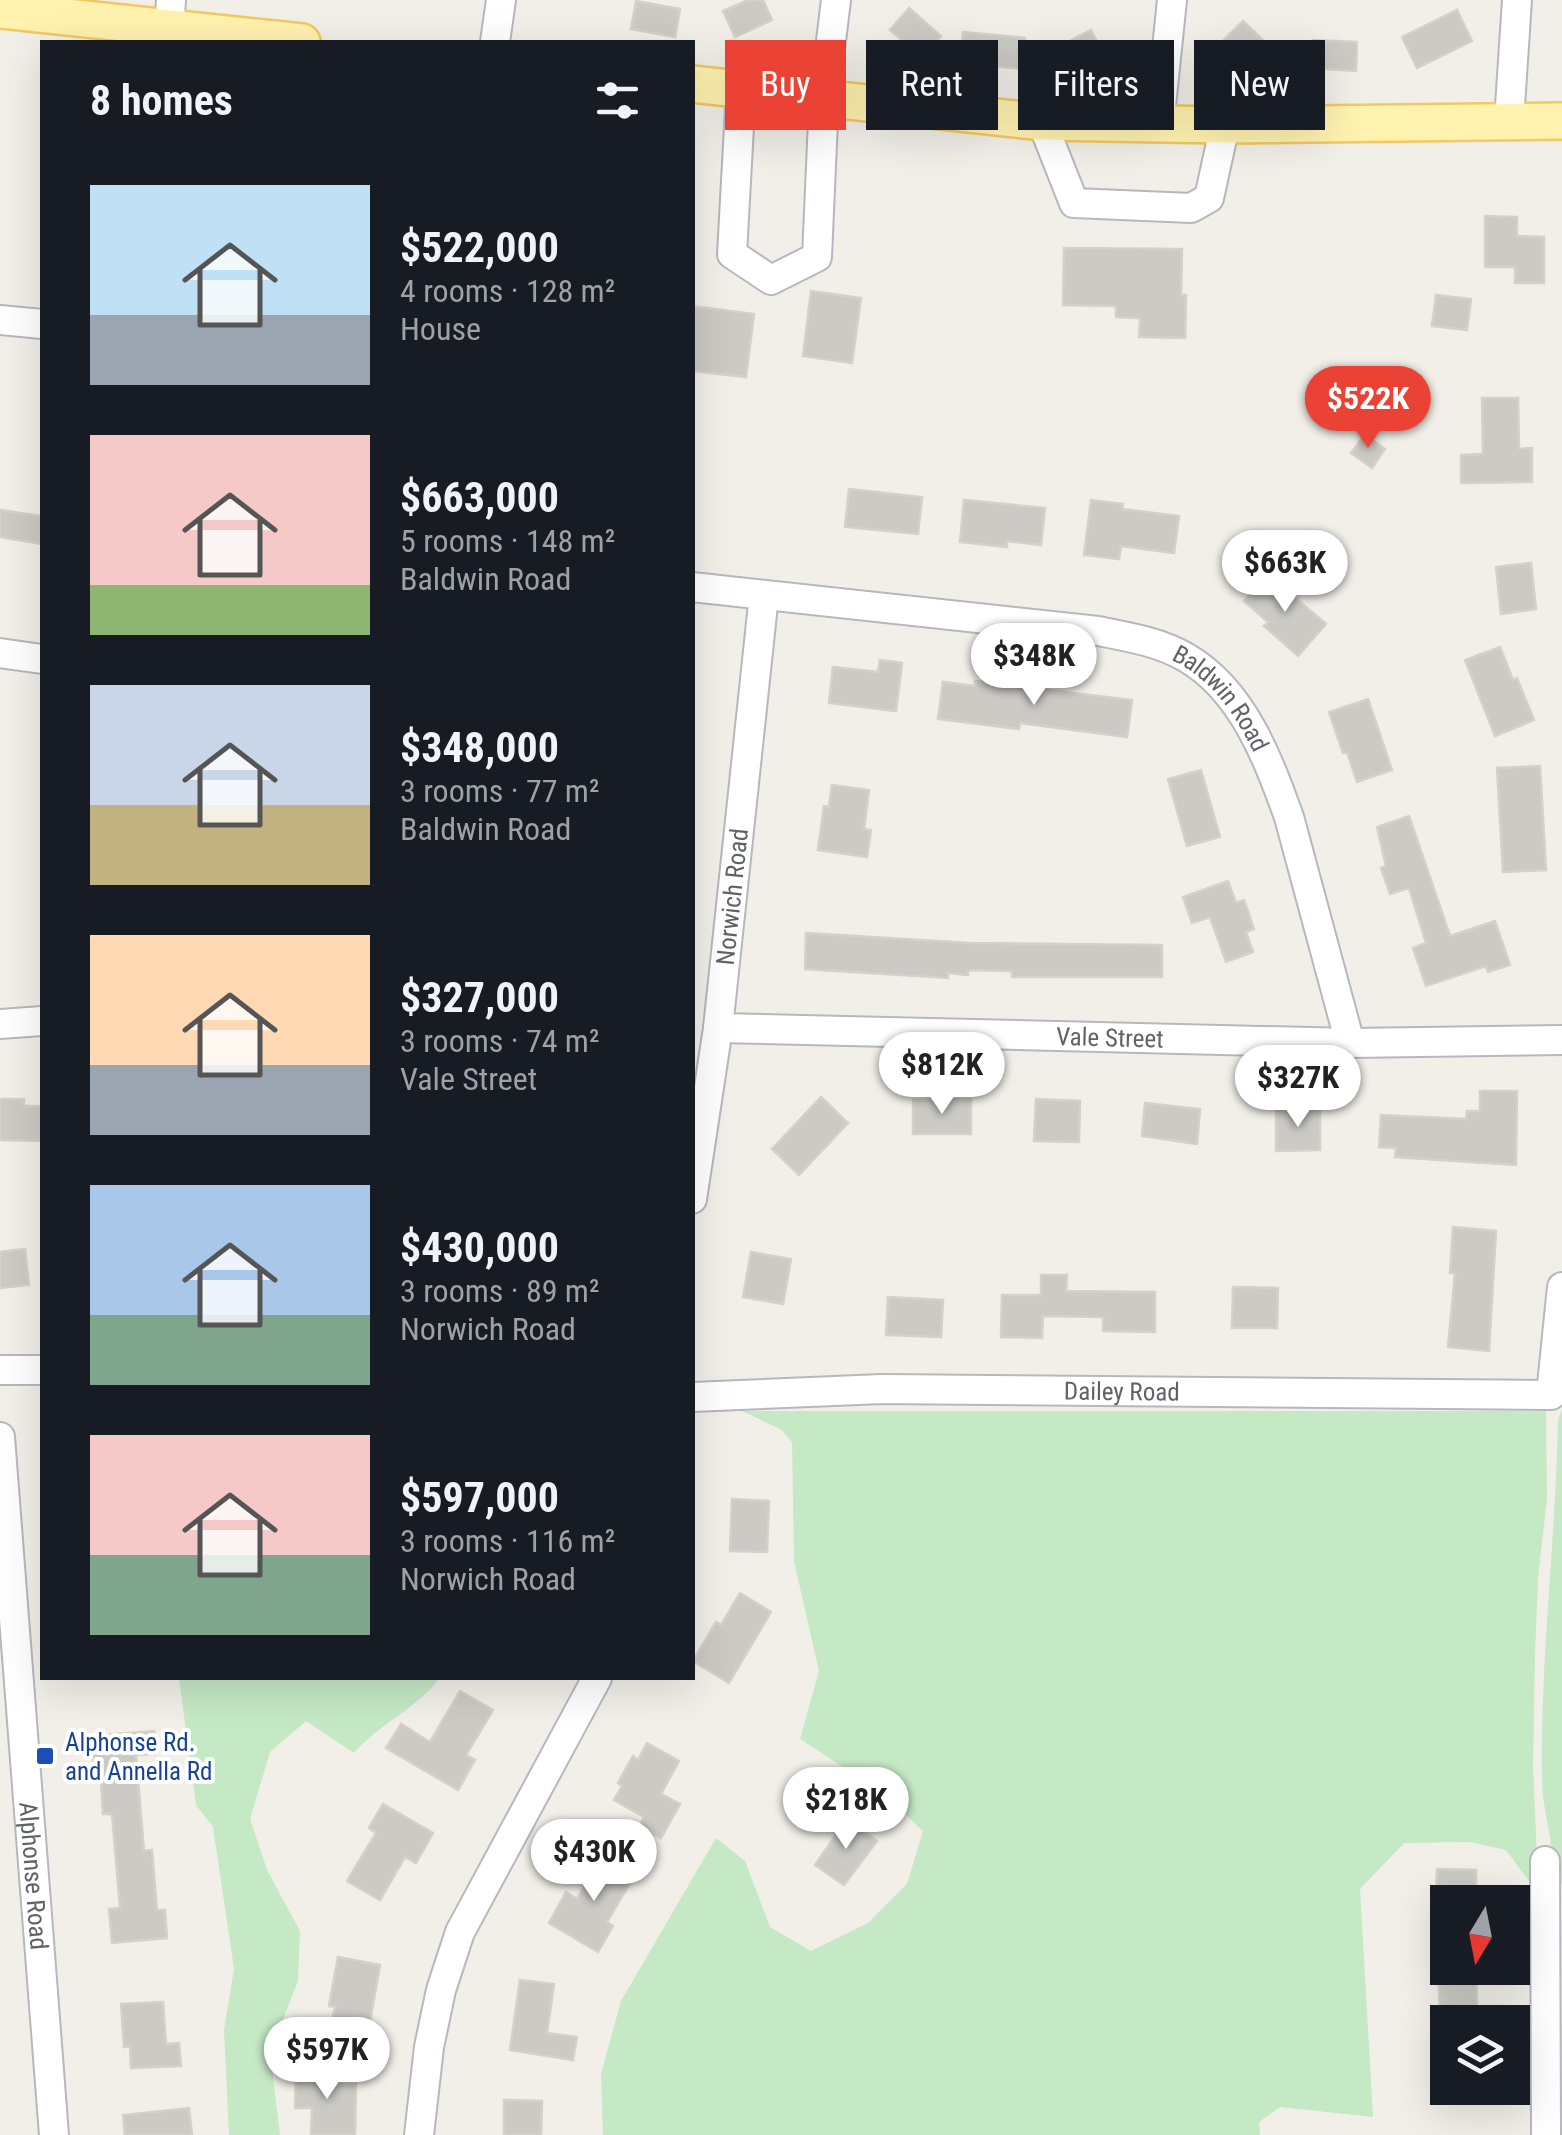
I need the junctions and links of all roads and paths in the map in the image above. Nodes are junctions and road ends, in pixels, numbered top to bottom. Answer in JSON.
{"nodes":[{"id":1,"x":501,"y":0,"type":"edge"},
{"id":2,"x":836,"y":0,"type":"edge"},
{"id":3,"x":1172,"y":0,"type":"edge"},
{"id":4,"x":1517,"y":0,"type":"edge"},
{"id":5,"x":0,"y":10,"type":"edge"},
{"id":6,"x":170,"y":14,"type":"edge"},
{"id":7,"x":293,"y":40,"type":"edge"},
{"id":8,"x":495,"y":40,"type":"edge"},
{"id":9,"x":831,"y":40,"type":"edge"},
{"id":10,"x":1168,"y":40,"type":"edge"},
{"id":11,"x":695,"y":84,"type":"edge"},
{"id":12,"x":725,"y":88,"type":"edge"},
{"id":13,"x":846,"y":100,"type":"edge"},
{"id":14,"x":1018,"y":119,"type":"edge"},
{"id":15,"x":1510,"y":121,"type":"junction"},
{"id":16,"x":1562,"y":121,"type":"edge"},
{"id":17,"x":1325,"y":124,"type":"edge"},
{"id":18,"x":738,"y":130,"type":"edge"},
{"id":19,"x":823,"y":130,"type":"edge"},
{"id":20,"x":1045,"y":130,"type":"edge"},
{"id":21,"x":1224,"y":130,"type":"edge"},
{"id":22,"x":0,"y":320,"type":"edge"},
{"id":23,"x":40,"y":324,"type":"edge"},
{"id":24,"x":695,"y":588,"type":"edge"},
{"id":25,"x":764,"y":595,"type":"junction"},
{"id":26,"x":0,"y":653,"type":"edge"},
{"id":27,"x":40,"y":658,"type":"edge"},
{"id":28,"x":40,"y":1021,"type":"edge"},
{"id":29,"x":0,"y":1024,"type":"edge"},
{"id":30,"x":718,"y":1028,"type":"junction"},
{"id":31,"x":1562,"y":1040,"type":"edge"},
{"id":32,"x":1350,"y":1043,"type":"junction"},
{"id":33,"x":695,"y":1179,"type":"edge"},
{"id":34,"x":1562,"y":1287,"type":"edge"},
{"id":35,"x":0,"y":1370,"type":"edge"},
{"id":36,"x":40,"y":1370,"type":"edge"},
{"id":37,"x":695,"y":1398,"type":"edge"},
{"id":38,"x":0,"y":1437,"type":"edge"},
{"id":39,"x":597,"y":1680,"type":"edge"},
{"id":40,"x":10,"y":1709,"type":"edge"},
{"id":41,"x":1545,"y":1861,"type":"dead end"},
{"id":42,"x":1553,"y":2006,"type":"edge"},
{"id":43,"x":54,"y":2135,"type":"edge"},
{"id":44,"x":419,"y":2135,"type":"edge"},
{"id":45,"x":1546,"y":2135,"type":"edge"}],
"edges":[{"from":1,"to":8,"type":"street"},
{"from":2,"to":9,"type":"street"},
{"from":3,"to":10,"type":"street"},
{"from":4,"to":15,"type":"street"},
{"from":5,"to":6,"type":"main road"},
{"from":6,"to":7,"type":"main road"},
{"from":11,"to":12,"type":"main road"},
{"from":13,"to":14,"type":"main road"},
{"from":15,"to":16,"type":"main road"},
{"from":15,"to":17,"type":"main road"},
{"from":18,"to":19,"type":"street"},
{"from":20,"to":21,"type":"street"},
{"from":22,"to":23,"type":"street"},
{"from":24,"to":25,"type":"street","name":"Baldwin Road"},
{"from":25,"to":30,"type":"street","name":"Norwich Road"},
{"from":25,"to":32,"type":"street","name":"Baldwin Road"},
{"from":26,"to":27,"type":"street"},
{"from":28,"to":29,"type":"street"},
{"from":30,"to":32,"type":"street","name":"Vale Street"},
{"from":30,"to":33,"type":"street","name":"Norwich Road"},
{"from":31,"to":32,"type":"street","name":"Vale Street"},
{"from":34,"to":37,"type":"street","name":"Dailey Road"},
{"from":35,"to":36,"type":"street"},
{"from":38,"to":40,"type":"street","name":"Alphonse Road"},
{"from":39,"to":44,"type":"street"},
{"from":40,"to":43,"type":"street","name":"Alphonse Road"},
{"from":41,"to":42,"type":"street"},
{"from":42,"to":45,"type":"street"}]}
